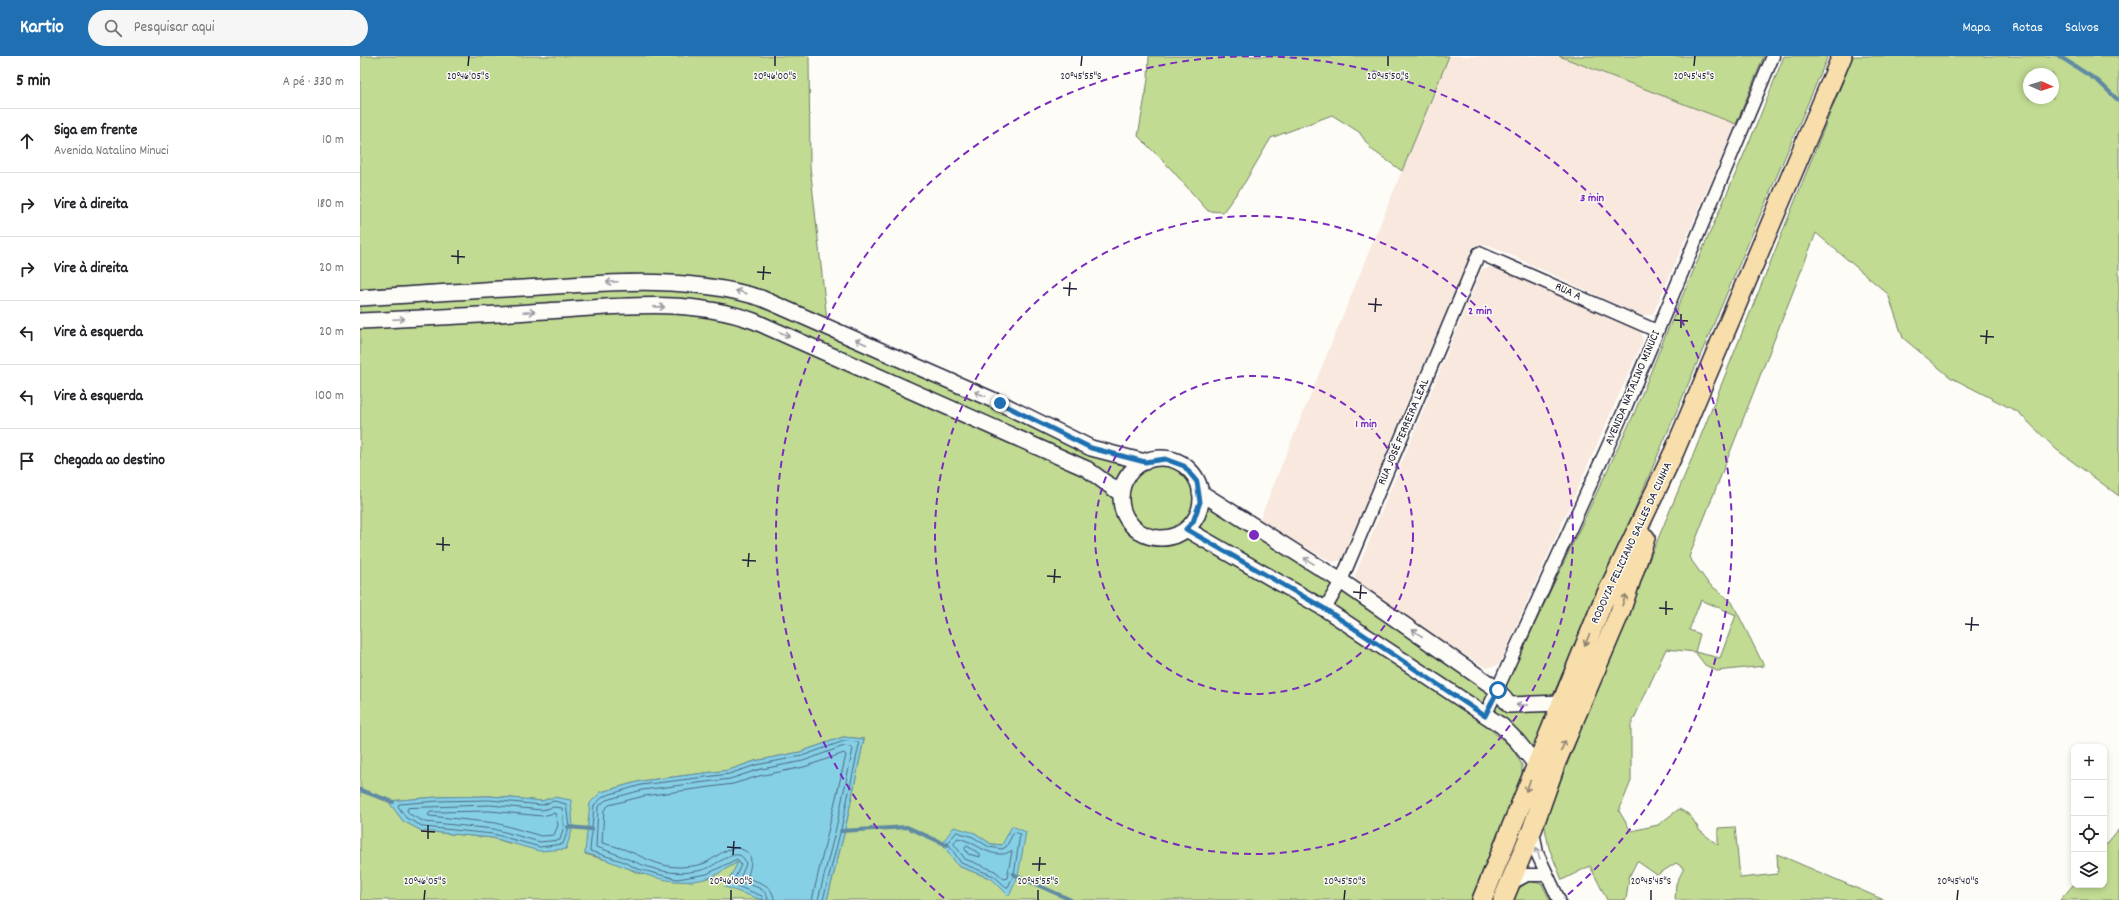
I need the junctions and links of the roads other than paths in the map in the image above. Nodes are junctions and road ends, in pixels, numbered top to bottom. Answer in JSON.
{"nodes":[{"id":1,"x":1773,"y":56,"type":"edge"},
{"id":2,"x":1842,"y":56,"type":"edge"},
{"id":3,"x":1479,"y":253,"type":"joint"},
{"id":4,"x":360,"y":298,"type":"edge"},
{"id":5,"x":360,"y":321,"type":"edge"},
{"id":6,"x":1657,"y":331,"type":"junction"},
{"id":7,"x":1674,"y":452,"type":"junction"},
{"id":8,"x":1145,"y":462,"type":"junction"},
{"id":9,"x":1200,"y":492,"type":"junction"},
{"id":10,"x":1121,"y":494,"type":"junction"},
{"id":11,"x":1186,"y":529,"type":"junction"},
{"id":12,"x":1341,"y":581,"type":"junction"},
{"id":13,"x":1325,"y":609,"type":"junction"},
{"id":14,"x":1498,"y":690,"type":"junction"},
{"id":15,"x":1560,"y":703,"type":"junction"},
{"id":16,"x":1485,"y":716,"type":"junction"},
{"id":17,"x":1536,"y":765,"type":"junction"},
{"id":18,"x":1532,"y":830,"type":"junction"},
{"id":19,"x":1546,"y":875,"type":"junction"},
{"id":20,"x":1507,"y":892,"type":"edge"},
{"id":21,"x":1482,"y":900,"type":"edge"},
{"id":22,"x":1559,"y":900,"type":"edge"}],
"edges":[{"from":1,"to":6,"type":"street","name":"AVENIDA NATALINO MINUCI"},
{"from":2,"to":7,"type":"main road"},
{"from":3,"to":6,"type":"street","name":"RUA A"},
{"from":3,"to":12,"type":"street","name":"RUA JOSÉ FERREIRA LEAL"},
{"from":8,"to":4,"type":"street","one_way":true},
{"from":5,"to":10,"type":"street","one_way":true},
{"from":6,"to":14,"type":"street","name":"AVENIDA NATALINO MINUCI"},
{"from":7,"to":15,"type":"main road","name":"RODOVIA FELICIANO SALLES DA CUNHA","one_way":true},
{"from":18,"to":7,"type":"main road","name":"RODOVIA FELICIANO SALLES DA CUNHA","one_way":true},
{"from":8,"to":9,"type":"street"},
{"from":8,"to":10,"type":"street"},
{"from":9,"to":11,"type":"street"},
{"from":12,"to":9,"type":"street","one_way":true},
{"from":10,"to":11,"type":"street"},
{"from":11,"to":13,"type":"street"},
{"from":12,"to":13,"type":"street","name":"RUA JOSÉ FERREIRA LEAL"},
{"from":14,"to":12,"type":"street","one_way":true},
{"from":13,"to":16,"type":"street"},
{"from":15,"to":14,"type":"street","one_way":true},
{"from":14,"to":16,"type":"street","name":"AVENIDA NATALINO MINUCI"},
{"from":15,"to":17,"type":"main road","name":"RODOVIA FELICIANO SALLES DA CUNHA"},
{"from":16,"to":17,"type":"street"},
{"from":17,"to":21,"type":"main road","name":"RODOVIA FELICIANO SALLES DA CUNHA","one_way":true},
{"from":19,"to":18,"type":"street","one_way":true},
{"from":18,"to":20,"type":"main road","name":"RODOVIA FELICIANO SALLES DA CUNHA"},
{"from":19,"to":20,"type":"street"},
{"from":19,"to":22,"type":"street"}]}
